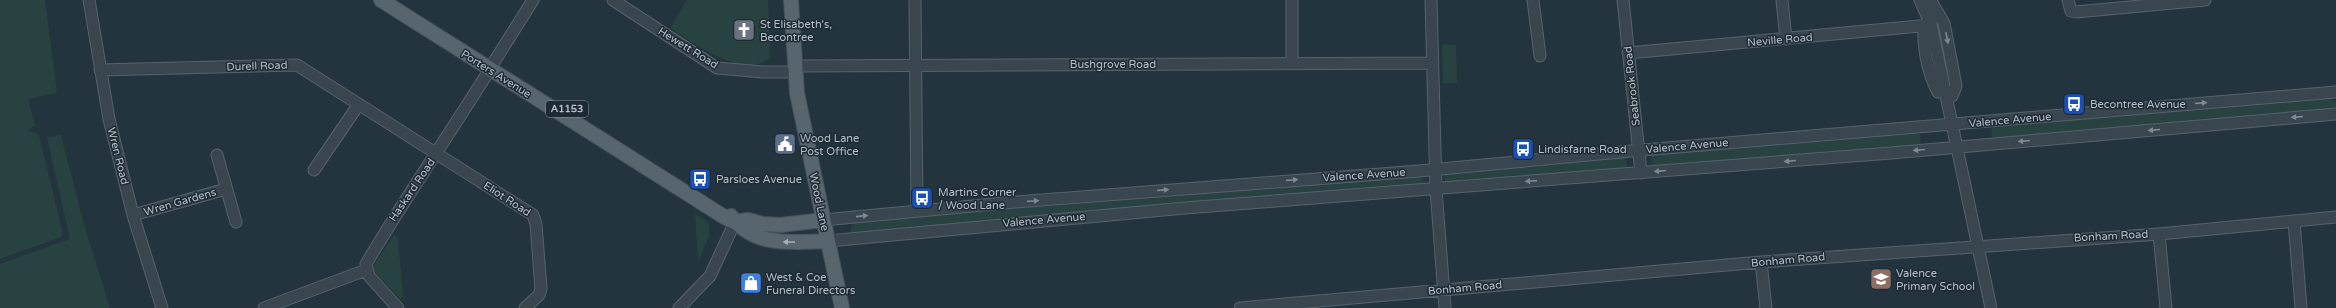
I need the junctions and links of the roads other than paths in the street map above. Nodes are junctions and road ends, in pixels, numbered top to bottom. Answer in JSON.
{"nodes":[{"id":1,"x":89,"y":0,"type":"edge"},
{"id":2,"x":381,"y":0,"type":"edge"},
{"id":3,"x":395,"y":0,"type":"edge"},
{"id":4,"x":533,"y":0,"type":"edge"},
{"id":5,"x":613,"y":0,"type":"edge"},
{"id":6,"x":791,"y":0,"type":"edge"},
{"id":7,"x":915,"y":0,"type":"edge"},
{"id":8,"x":1292,"y":0,"type":"edge"},
{"id":9,"x":1431,"y":0,"type":"edge"},
{"id":10,"x":1533,"y":0,"type":"edge"},
{"id":11,"x":1623,"y":0,"type":"edge"},
{"id":12,"x":1782,"y":0,"type":"edge"},
{"id":13,"x":1920,"y":0,"type":"edge"},
{"id":14,"x":2068,"y":0,"type":"edge"},
{"id":15,"x":2205,"y":0,"type":"edge"},
{"id":16,"x":1932,"y":2,"type":"edge"},
{"id":17,"x":1931,"y":25,"type":"junction"},
{"id":18,"x":1786,"y":39,"type":"junction"},
{"id":19,"x":1628,"y":53,"type":"junction"},
{"id":20,"x":1540,"y":56,"type":"dead end"},
{"id":21,"x":1292,"y":63,"type":"junction"},
{"id":22,"x":1432,"y":63,"type":"junction"},
{"id":23,"x":914,"y":65,"type":"junction"},
{"id":24,"x":492,"y":66,"type":"junction"},
{"id":25,"x":794,"y":69,"type":"junction"},
{"id":26,"x":100,"y":70,"type":"junction"},
{"id":27,"x":2336,"y":92,"type":"edge"},
{"id":28,"x":1947,"y":95,"type":"junction"},
{"id":29,"x":359,"y":104,"type":"junction"},
{"id":30,"x":2336,"y":114,"type":"edge"},
{"id":31,"x":1953,"y":124,"type":"junction"},
{"id":32,"x":1958,"y":147,"type":"junction"},
{"id":33,"x":1639,"y":150,"type":"junction"},
{"id":34,"x":437,"y":153,"type":"junction"},
{"id":35,"x":217,"y":155,"type":"dead end"},
{"id":36,"x":1436,"y":168,"type":"junction"},
{"id":37,"x":314,"y":170,"type":"dead end"},
{"id":38,"x":1641,"y":173,"type":"junction"},
{"id":39,"x":226,"y":189,"type":"junction"},
{"id":40,"x":1436,"y":189,"type":"junction"},
{"id":41,"x":917,"y":210,"type":"junction"},
{"id":42,"x":133,"y":215,"type":"junction"},
{"id":43,"x":2336,"y":217,"type":"edge"},
{"id":44,"x":823,"y":220,"type":"junction"},
{"id":45,"x":2294,"y":221,"type":"junction"},
{"id":46,"x":236,"y":222,"type":"dead end"},
{"id":47,"x":735,"y":222,"type":"junction"},
{"id":48,"x":2159,"y":234,"type":"junction"},
{"id":49,"x":828,"y":241,"type":"junction"},
{"id":50,"x":1978,"y":246,"type":"junction"},
{"id":51,"x":1761,"y":262,"type":"junction"},
{"id":52,"x":366,"y":270,"type":"junction"},
{"id":53,"x":1444,"y":290,"type":"junction"},
{"id":54,"x":1352,"y":303,"type":"edge"},
{"id":55,"x":162,"y":308,"type":"edge"},
{"id":56,"x":264,"y":308,"type":"edge"},
{"id":57,"x":398,"y":308,"type":"edge"},
{"id":58,"x":525,"y":308,"type":"edge"},
{"id":59,"x":679,"y":308,"type":"edge"},
{"id":60,"x":842,"y":308,"type":"edge"},
{"id":61,"x":1240,"y":308,"type":"edge"},
{"id":62,"x":1445,"y":308,"type":"edge"},
{"id":63,"x":1766,"y":308,"type":"edge"},
{"id":64,"x":1991,"y":308,"type":"edge"},
{"id":65,"x":2166,"y":308,"type":"edge"},
{"id":66,"x":2301,"y":308,"type":"edge"}],
"edges":[{"from":1,"to":26,"type":"street","name":"Wren Road"},
{"from":2,"to":24,"type":"main road","name":"Porters Avenue","number":"A1153"},
{"from":3,"to":24,"type":"main road","name":"Porters Avenue","number":"A1153"},
{"from":4,"to":24,"type":"street","name":"Haskard Road"},
{"from":5,"to":25,"type":"street","name":"Hewett Road"},
{"from":6,"to":25,"type":"main road","name":"Wood Lane"},
{"from":7,"to":23,"type":"street"},
{"from":8,"to":21,"type":"street"},
{"from":9,"to":22,"type":"street"},
{"from":10,"to":20,"type":"street"},
{"from":11,"to":19,"type":"street","name":"Seabrook Road"},
{"from":12,"to":18,"type":"street"},
{"from":13,"to":17,"type":"street"},
{"from":14,"to":15,"type":"street"},
{"from":16,"to":17,"type":"street"},
{"from":16,"to":28,"type":"street","one_way":true},
{"from":17,"to":18,"type":"street","name":"Neville Road"},
{"from":17,"to":28,"type":"street"},
{"from":18,"to":19,"type":"street","name":"Neville Road"},
{"from":19,"to":33,"type":"street","name":"Seabrook Road"},
{"from":21,"to":22,"type":"street","name":"Bushgrove Road"},
{"from":21,"to":23,"type":"street","name":"Bushgrove Road"},
{"from":22,"to":36,"type":"street"},
{"from":23,"to":25,"type":"street","name":"Bushgrove Road"},
{"from":23,"to":41,"type":"street"},
{"from":24,"to":34,"type":"street","name":"Haskard Road"},
{"from":24,"to":47,"type":"main road","name":"Porters Avenue","number":"A1153"},
{"from":25,"to":44,"type":"main road","name":"Wood Lane"},
{"from":26,"to":29,"type":"street","name":"Durell Road"},
{"from":26,"to":42,"type":"street","name":"Wren Road"},
{"from":31,"to":27,"type":"street","name":"Valence Avenue","one_way":true},
{"from":28,"to":31,"type":"street"},
{"from":29,"to":34,"type":"street","name":"Durell Road"},
{"from":29,"to":37,"type":"street"},
{"from":30,"to":32,"type":"street","name":"Valence Avenue","one_way":true},
{"from":31,"to":32,"type":"street"},
{"from":31,"to":33,"type":"street","name":"Valence Avenue"},
{"from":32,"to":38,"type":"street","name":"Valence Avenue","one_way":true},
{"from":32,"to":50,"type":"street"},
{"from":33,"to":36,"type":"street","name":"Valence Avenue"},
{"from":33,"to":38,"type":"street","name":"Seabrook Road"},
{"from":34,"to":52,"type":"street","name":"Haskard Road"},
{"from":34,"to":58,"type":"street","name":"Eliot Road"},
{"from":35,"to":39,"type":"street"},
{"from":36,"to":40,"type":"street"},
{"from":41,"to":36,"type":"street","name":"Valence Avenue","one_way":true},
{"from":38,"to":40,"type":"street","name":"Valence Avenue","one_way":true},
{"from":39,"to":42,"type":"street","name":"Wren Gardens"},
{"from":39,"to":46,"type":"street"},
{"from":40,"to":49,"type":"street","name":"Valence Avenue"},
{"from":40,"to":53,"type":"street"},
{"from":44,"to":41,"type":"street","name":"Valence Avenue","one_way":true},
{"from":42,"to":55,"type":"street","name":"Wren Road"},
{"from":43,"to":45,"type":"street","name":"Bonham Road"},
{"from":44,"to":47,"type":"main road"},
{"from":44,"to":49,"type":"main road","name":"Wood Lane"},
{"from":45,"to":48,"type":"street","name":"Bonham Road"},
{"from":45,"to":66,"type":"street"},
{"from":49,"to":47,"type":"main road","name":"Porters Avenue","number":"A1153","one_way":true},
{"from":47,"to":59,"type":"street"},
{"from":48,"to":50,"type":"street","name":"Bonham Road"},
{"from":48,"to":65,"type":"street"},
{"from":49,"to":60,"type":"main road","name":"Wood Lane"},
{"from":50,"to":51,"type":"street","name":"Bonham Road"},
{"from":50,"to":64,"type":"street"},
{"from":51,"to":53,"type":"street","name":"Bonham Road"},
{"from":51,"to":63,"type":"street"},
{"from":52,"to":56,"type":"street"},
{"from":52,"to":57,"type":"street"},
{"from":53,"to":54,"type":"street","name":"Bonham Road"},
{"from":53,"to":62,"type":"street"},
{"from":54,"to":61,"type":"street","name":"Bonham Road"}]}
